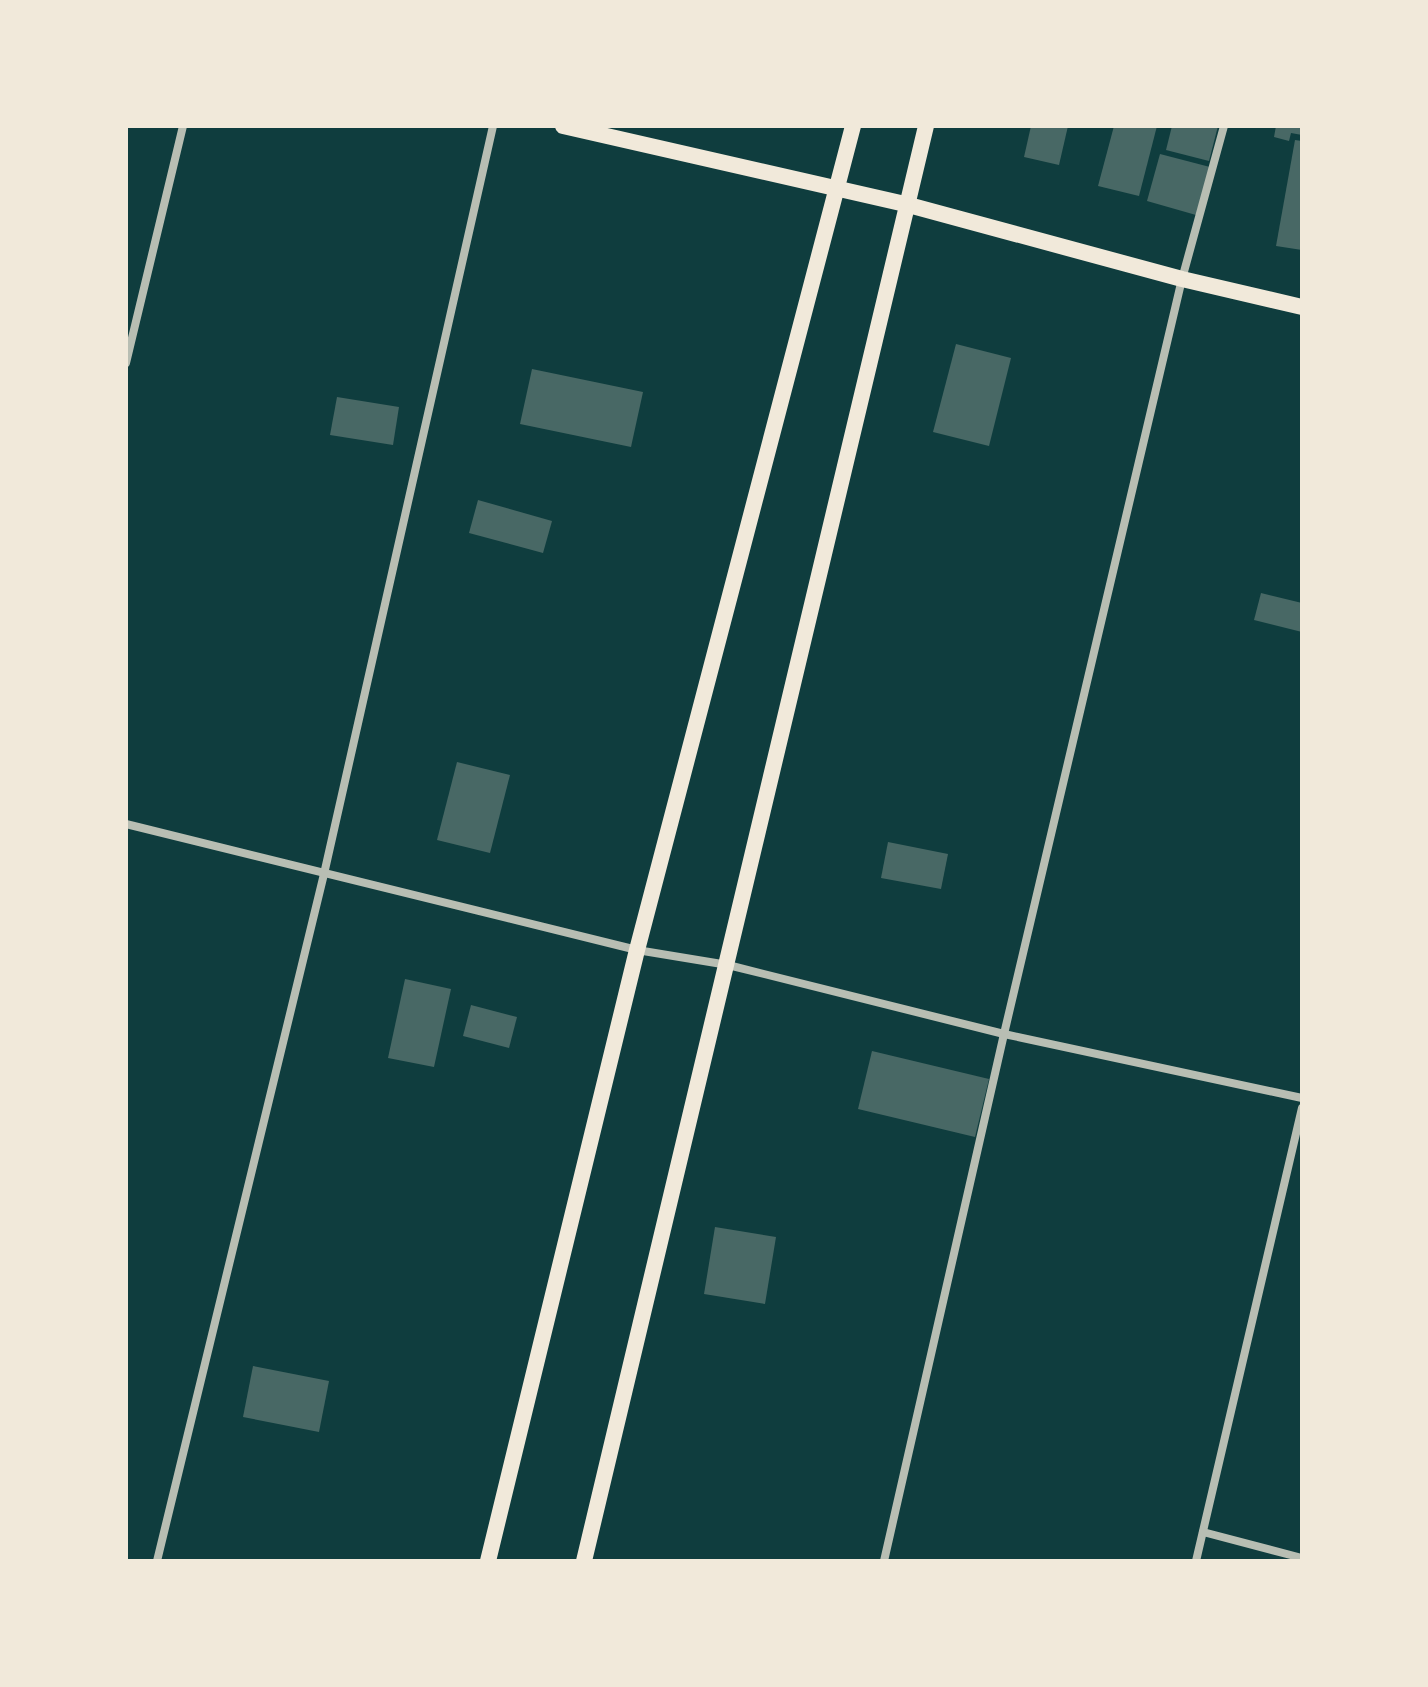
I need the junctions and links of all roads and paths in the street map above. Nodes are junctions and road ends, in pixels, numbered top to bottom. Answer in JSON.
{"nodes":[{"id":1,"x":183,"y":126,"type":"edge"},
{"id":2,"x":493,"y":126,"type":"edge"},
{"id":3,"x":563,"y":126,"type":"edge"},
{"id":4,"x":853,"y":126,"type":"edge"},
{"id":5,"x":926,"y":126,"type":"edge"},
{"id":6,"x":1224,"y":126,"type":"edge"},
{"id":7,"x":838,"y":188,"type":"junction"},
{"id":8,"x":905,"y":204,"type":"junction"},
{"id":9,"x":1182,"y":279,"type":"junction"},
{"id":10,"x":1302,"y":307,"type":"edge"},
{"id":11,"x":126,"y":363,"type":"edge"},
{"id":12,"x":126,"y":824,"type":"edge"},
{"id":13,"x":324,"y":874,"type":"junction"},
{"id":14,"x":637,"y":950,"type":"junction"},
{"id":15,"x":728,"y":965,"type":"junction"},
{"id":16,"x":1004,"y":1034,"type":"junction"},
{"id":17,"x":1302,"y":1098,"type":"edge"},
{"id":18,"x":1302,"y":1108,"type":"edge"},
{"id":19,"x":1203,"y":1532,"type":"junction"},
{"id":20,"x":1302,"y":1558,"type":"edge"},
{"id":21,"x":157,"y":1561,"type":"edge"},
{"id":22,"x":488,"y":1561,"type":"edge"},
{"id":23,"x":584,"y":1561,"type":"edge"},
{"id":24,"x":884,"y":1561,"type":"edge"},
{"id":25,"x":1196,"y":1561,"type":"edge"}],
"edges":[{"from":1,"to":11,"type":"street"},
{"from":2,"to":13,"type":"street"},
{"from":3,"to":7,"type":"main road"},
{"from":4,"to":7,"type":"main road"},
{"from":5,"to":8,"type":"main road"},
{"from":6,"to":9,"type":"street"},
{"from":7,"to":8,"type":"main road"},
{"from":7,"to":14,"type":"main road"},
{"from":8,"to":9,"type":"main road"},
{"from":8,"to":15,"type":"main road"},
{"from":9,"to":10,"type":"main road"},
{"from":9,"to":16,"type":"street"},
{"from":12,"to":13,"type":"street"},
{"from":13,"to":14,"type":"street"},
{"from":13,"to":21,"type":"street"},
{"from":14,"to":15,"type":"street"},
{"from":14,"to":22,"type":"main road"},
{"from":15,"to":16,"type":"street"},
{"from":15,"to":23,"type":"main road"},
{"from":16,"to":17,"type":"street"},
{"from":16,"to":24,"type":"street"},
{"from":18,"to":19,"type":"street"},
{"from":19,"to":20,"type":"street"},
{"from":19,"to":25,"type":"street"}]}
